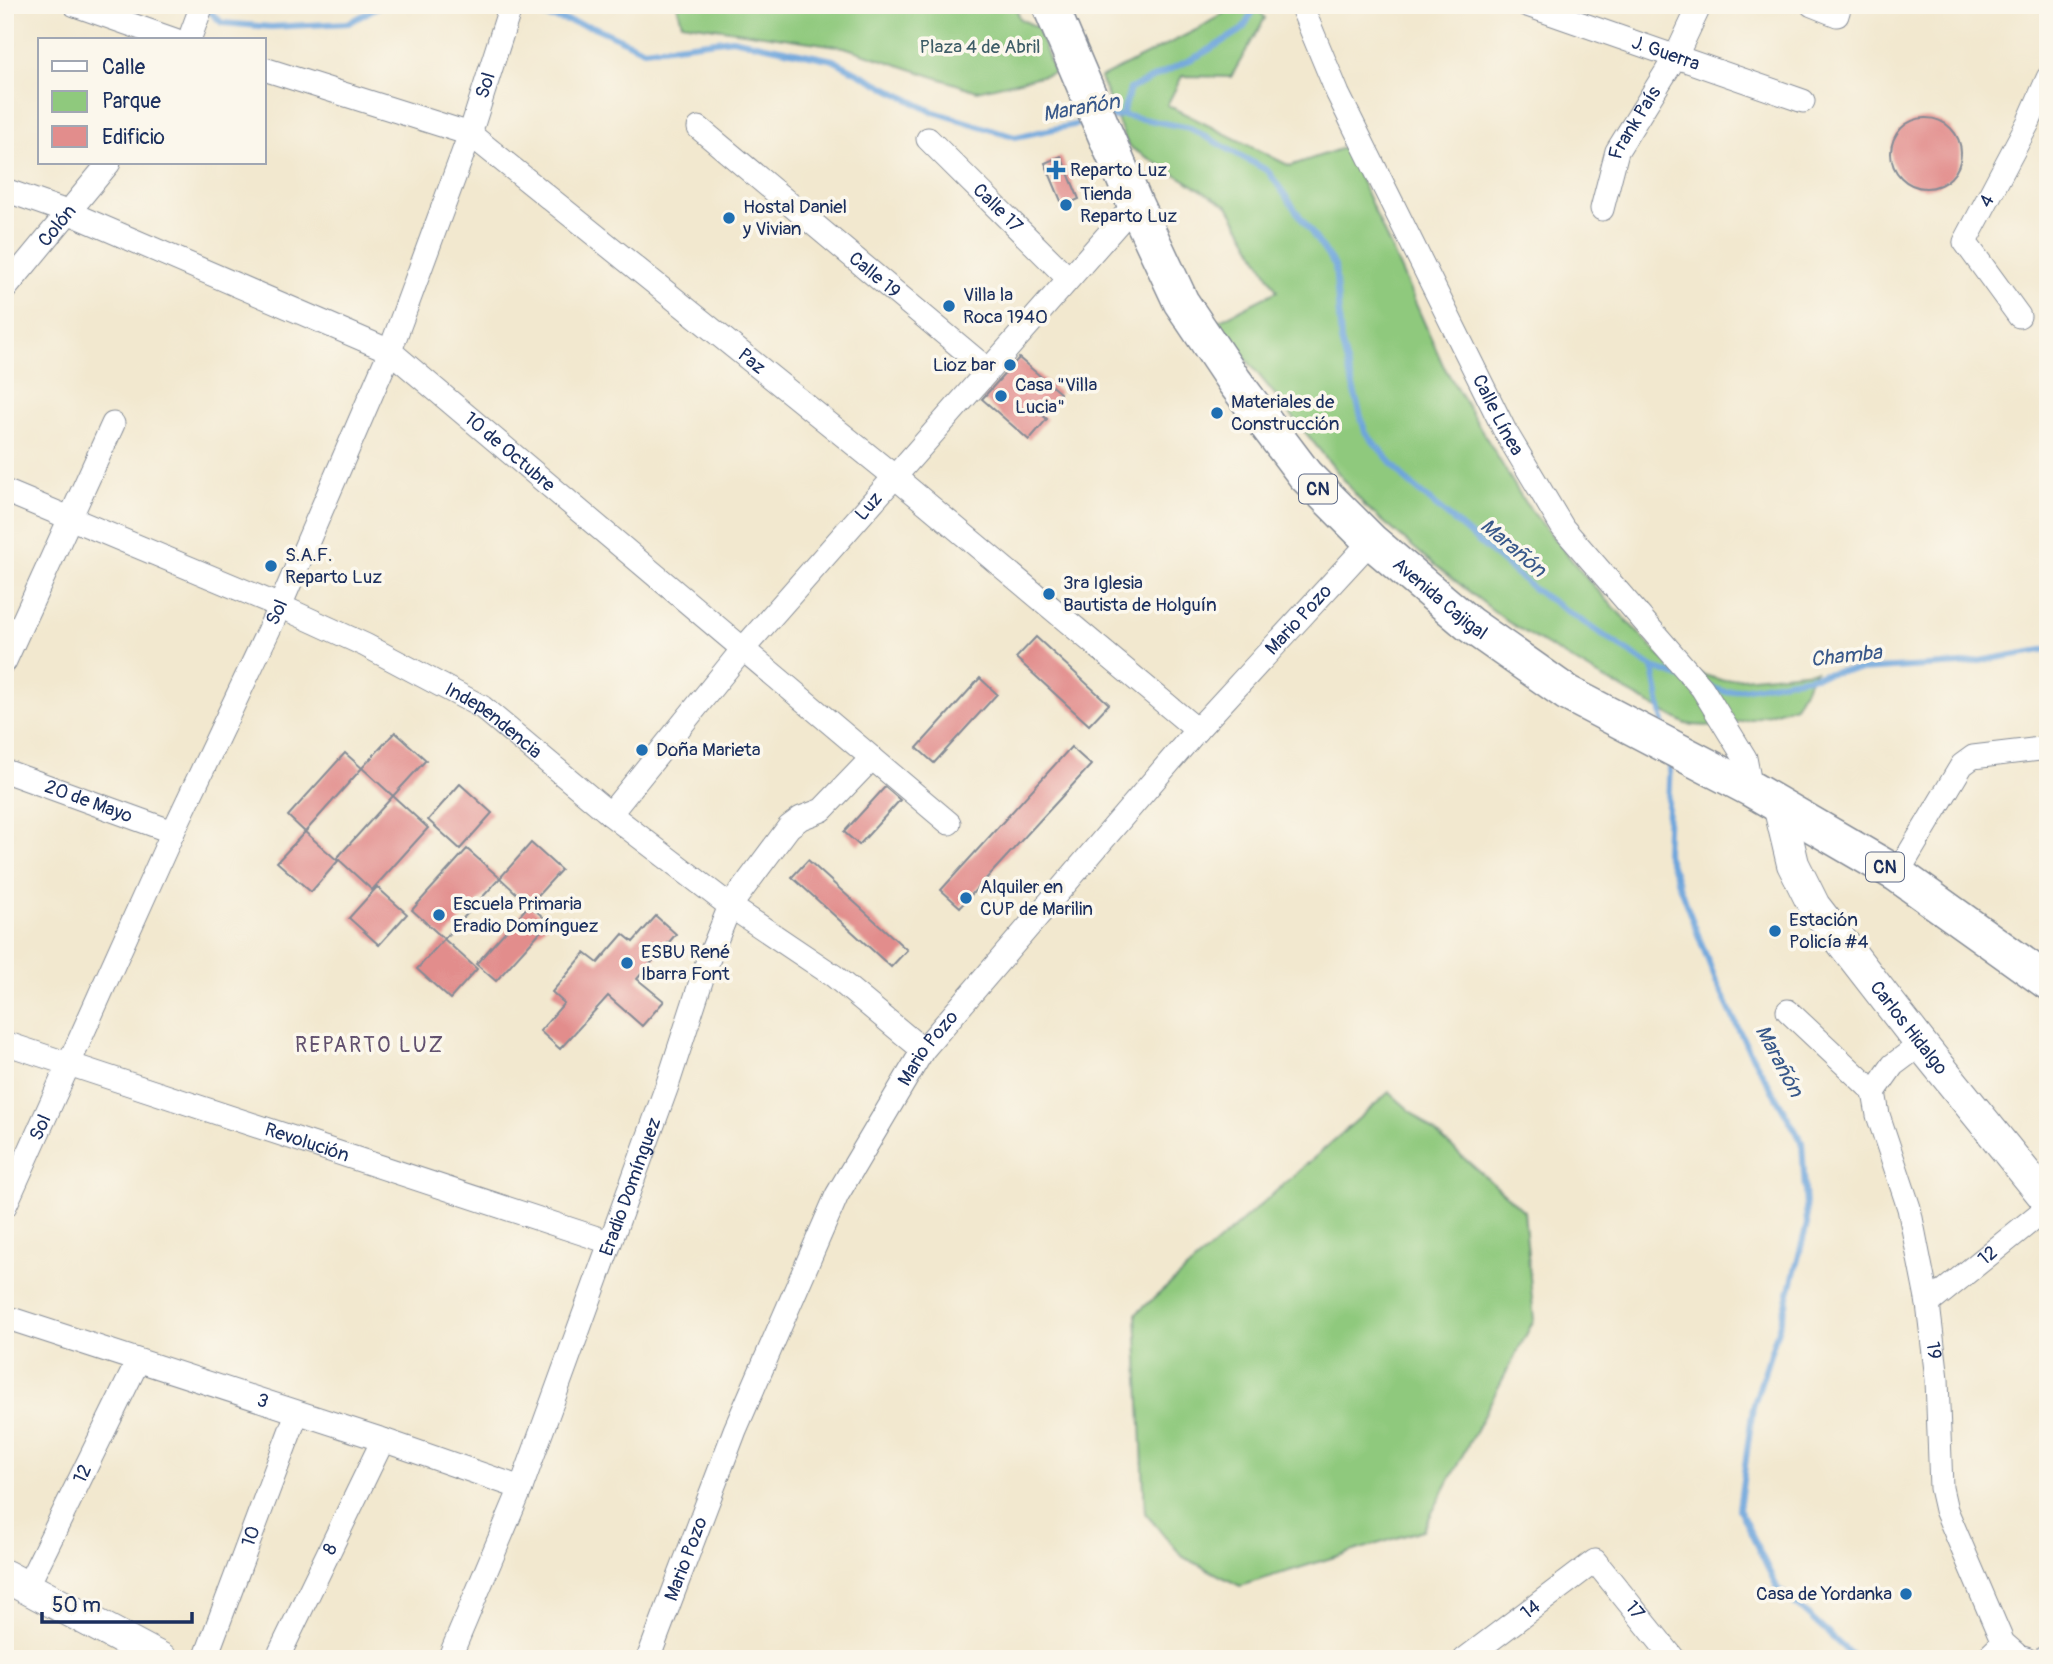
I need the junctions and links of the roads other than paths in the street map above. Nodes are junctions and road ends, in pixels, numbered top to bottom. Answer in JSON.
{"nodes":[{"id":1,"x":75,"y":5,"type":"edge"},
{"id":2,"x":202,"y":5,"type":"edge"},
{"id":3,"x":1050,"y":5,"type":"edge"},
{"id":4,"x":1301,"y":5,"type":"edge"},
{"id":5,"x":1527,"y":5,"type":"edge"},
{"id":6,"x":1700,"y":5,"type":"edge"},
{"id":7,"x":1812,"y":5,"type":"edge"},
{"id":8,"x":1839,"y":10,"type":"edge"},
{"id":9,"x":509,"y":12,"type":"edge"},
{"id":10,"x":186,"y":37,"type":"edge"},
{"id":11,"x":1676,"y":56,"type":"junction"},
{"id":12,"x":266,"y":70,"type":"edge"},
{"id":13,"x":2048,"y":78,"type":"edge"},
{"id":14,"x":1803,"y":101,"type":"dead end"},
{"id":15,"x":699,"y":128,"type":"dead end"},
{"id":16,"x":470,"y":134,"type":"junction"},
{"id":17,"x":928,"y":139,"type":"dead end"},
{"id":18,"x":108,"y":164,"type":"edge"},
{"id":19,"x":5,"y":190,"type":"edge"},
{"id":20,"x":1135,"y":204,"type":"junction"},
{"id":21,"x":1602,"y":209,"type":"dead end"},
{"id":22,"x":70,"y":213,"type":"junction"},
{"id":23,"x":1068,"y":278,"type":"junction"},
{"id":24,"x":5,"y":289,"type":"edge"},
{"id":25,"x":2019,"y":316,"type":"dead end"},
{"id":26,"x":390,"y":351,"type":"junction"},
{"id":27,"x":988,"y":370,"type":"junction"},
{"id":28,"x":113,"y":424,"type":"dead end"},
{"id":29,"x":895,"y":477,"type":"junction"},
{"id":30,"x":5,"y":491,"type":"edge"},
{"id":31,"x":72,"y":518,"type":"junction"},
{"id":32,"x":1370,"y":541,"type":"junction"},
{"id":33,"x":281,"y":606,"type":"junction"},
{"id":34,"x":743,"y":649,"type":"junction"},
{"id":35,"x":5,"y":662,"type":"edge"},
{"id":36,"x":1197,"y":730,"type":"junction"},
{"id":37,"x":2048,"y":748,"type":"edge"},
{"id":38,"x":872,"y":758,"type":"junction"},
{"id":39,"x":5,"y":771,"type":"edge"},
{"id":40,"x":1765,"y":797,"type":"junction"},
{"id":41,"x":610,"y":814,"type":"junction"},
{"id":42,"x":948,"y":823,"type":"dead end"},
{"id":43,"x":173,"y":832,"type":"junction"},
{"id":44,"x":1897,"y":874,"type":"junction"},
{"id":45,"x":730,"y":906,"type":"junction"},
{"id":46,"x":2048,"y":982,"type":"edge"},
{"id":47,"x":1788,"y":1011,"type":"dead end"},
{"id":48,"x":5,"y":1043,"type":"edge"},
{"id":49,"x":1921,"y":1044,"type":"junction"},
{"id":50,"x":923,"y":1050,"type":"junction"},
{"id":51,"x":68,"y":1064,"type":"junction"},
{"id":52,"x":1874,"y":1091,"type":"junction"},
{"id":53,"x":2045,"y":1194,"type":"edge"},
{"id":54,"x":5,"y":1206,"type":"edge"},
{"id":55,"x":609,"y":1242,"type":"junction"},
{"id":56,"x":1928,"y":1304,"type":"junction"},
{"id":57,"x":5,"y":1317,"type":"edge"},
{"id":58,"x":138,"y":1361,"type":"junction"},
{"id":59,"x":297,"y":1413,"type":"junction"},
{"id":60,"x":383,"y":1440,"type":"junction"},
{"id":61,"x":521,"y":1488,"type":"junction"},
{"id":62,"x":1595,"y":1561,"type":"joint"},
{"id":63,"x":16,"y":1581,"type":"edge"},
{"id":64,"x":2003,"y":1643,"type":"junction"},
{"id":65,"x":161,"y":1659,"type":"edge"},
{"id":66,"x":205,"y":1659,"type":"edge"},
{"id":67,"x":277,"y":1659,"type":"edge"},
{"id":68,"x":449,"y":1659,"type":"edge"},
{"id":69,"x":648,"y":1659,"type":"edge"},
{"id":70,"x":1465,"y":1659,"type":"edge"},
{"id":71,"x":1674,"y":1659,"type":"edge"},
{"id":72,"x":1986,"y":1659,"type":"edge"},
{"id":73,"x":2026,"y":1659,"type":"edge"}],
"edges":[{"from":1,"to":10,"type":"street"},
{"from":2,"to":10,"type":"street"},
{"from":3,"to":20,"type":"main road","name":"Avenida Cajigal","number":"CN"},
{"from":4,"to":40,"type":"street","name":"Calle Línea"},
{"from":5,"to":11,"type":"street","name":"J. Guerra"},
{"from":6,"to":11,"type":"street","name":"Frank País"},
{"from":7,"to":8,"type":"street"},
{"from":9,"to":16,"type":"street","name":"Sol"},
{"from":11,"to":14,"type":"street","name":"J. Guerra"},
{"from":11,"to":21,"type":"street","name":"Frank País"},
{"from":12,"to":16,"type":"street","name":"Paz"},
{"from":13,"to":25,"type":"street","name":"4"},
{"from":15,"to":27,"type":"street","name":"Calle 19"},
{"from":16,"to":26,"type":"street","name":"Sol"},
{"from":16,"to":29,"type":"street","name":"Paz"},
{"from":17,"to":23,"type":"street","name":"Calle 17"},
{"from":18,"to":22,"type":"street","name":"Colón"},
{"from":19,"to":22,"type":"street","name":"10 de Octubre"},
{"from":20,"to":23,"type":"street","name":"Luz"},
{"from":20,"to":32,"type":"main road","name":"Avenida Cajigal","number":"CN"},
{"from":22,"to":24,"type":"street","name":"Colón"},
{"from":22,"to":26,"type":"street","name":"10 de Octubre"},
{"from":23,"to":27,"type":"street","name":"Luz"},
{"from":26,"to":33,"type":"street","name":"Sol"},
{"from":26,"to":34,"type":"street","name":"10 de Octubre"},
{"from":27,"to":29,"type":"street","name":"Luz"},
{"from":28,"to":31,"type":"street"},
{"from":29,"to":34,"type":"street","name":"Luz"},
{"from":29,"to":36,"type":"street","name":"Paz"},
{"from":30,"to":31,"type":"street","name":"Independencia"},
{"from":31,"to":33,"type":"street","name":"Independencia"},
{"from":31,"to":35,"type":"street"},
{"from":32,"to":36,"type":"street","name":"Mario Pozo"},
{"from":32,"to":40,"type":"main road","name":"Avenida Cajigal","number":"CN"},
{"from":33,"to":41,"type":"street","name":"Independencia"},
{"from":33,"to":43,"type":"street","name":"Sol"},
{"from":34,"to":38,"type":"street","name":"10 de Octubre"},
{"from":34,"to":41,"type":"street","name":"Luz"},
{"from":36,"to":50,"type":"street","name":"Mario Pozo"},
{"from":37,"to":44,"type":"street"},
{"from":38,"to":42,"type":"street","name":"10 de Octubre"},
{"from":38,"to":45,"type":"street","name":"Eradio Domínguez"},
{"from":39,"to":43,"type":"street","name":"20 de Mayo"},
{"from":40,"to":44,"type":"main road","name":"Avenida Cajigal","number":"CN"},
{"from":40,"to":49,"type":"street","name":"Carlos Hidalgo"},
{"from":41,"to":45,"type":"street","name":"Independencia"},
{"from":43,"to":51,"type":"street","name":"Sol"},
{"from":44,"to":46,"type":"main road","name":"Avenida Cajigal","number":"CN"},
{"from":45,"to":50,"type":"street","name":"Independencia"},
{"from":45,"to":55,"type":"street","name":"Eradio Domínguez"},
{"from":47,"to":52,"type":"street"},
{"from":48,"to":51,"type":"street","name":"Revolución"},
{"from":49,"to":52,"type":"street"},
{"from":49,"to":53,"type":"street","name":"Carlos Hidalgo"},
{"from":50,"to":69,"type":"street","name":"Mario Pozo"},
{"from":51,"to":54,"type":"street","name":"Sol"},
{"from":51,"to":55,"type":"street","name":"Revolución"},
{"from":52,"to":56,"type":"street","name":"19"},
{"from":53,"to":56,"type":"street","name":"12"},
{"from":55,"to":61,"type":"street","name":"Eradio Domínguez"},
{"from":56,"to":64,"type":"street","name":"19"},
{"from":57,"to":58,"type":"street","name":"3"},
{"from":58,"to":59,"type":"street","name":"3"},
{"from":58,"to":63,"type":"street","name":"12"},
{"from":59,"to":60,"type":"street","name":"3"},
{"from":59,"to":66,"type":"street","name":"10"},
{"from":60,"to":61,"type":"street","name":"3"},
{"from":60,"to":67,"type":"street","name":"8"},
{"from":61,"to":68,"type":"street","name":"Eradio Domínguez"},
{"from":62,"to":70,"type":"street","name":"14"},
{"from":62,"to":71,"type":"street","name":"17"},
{"from":63,"to":65,"type":"street"},
{"from":64,"to":72,"type":"street"},
{"from":64,"to":73,"type":"street"}]}
